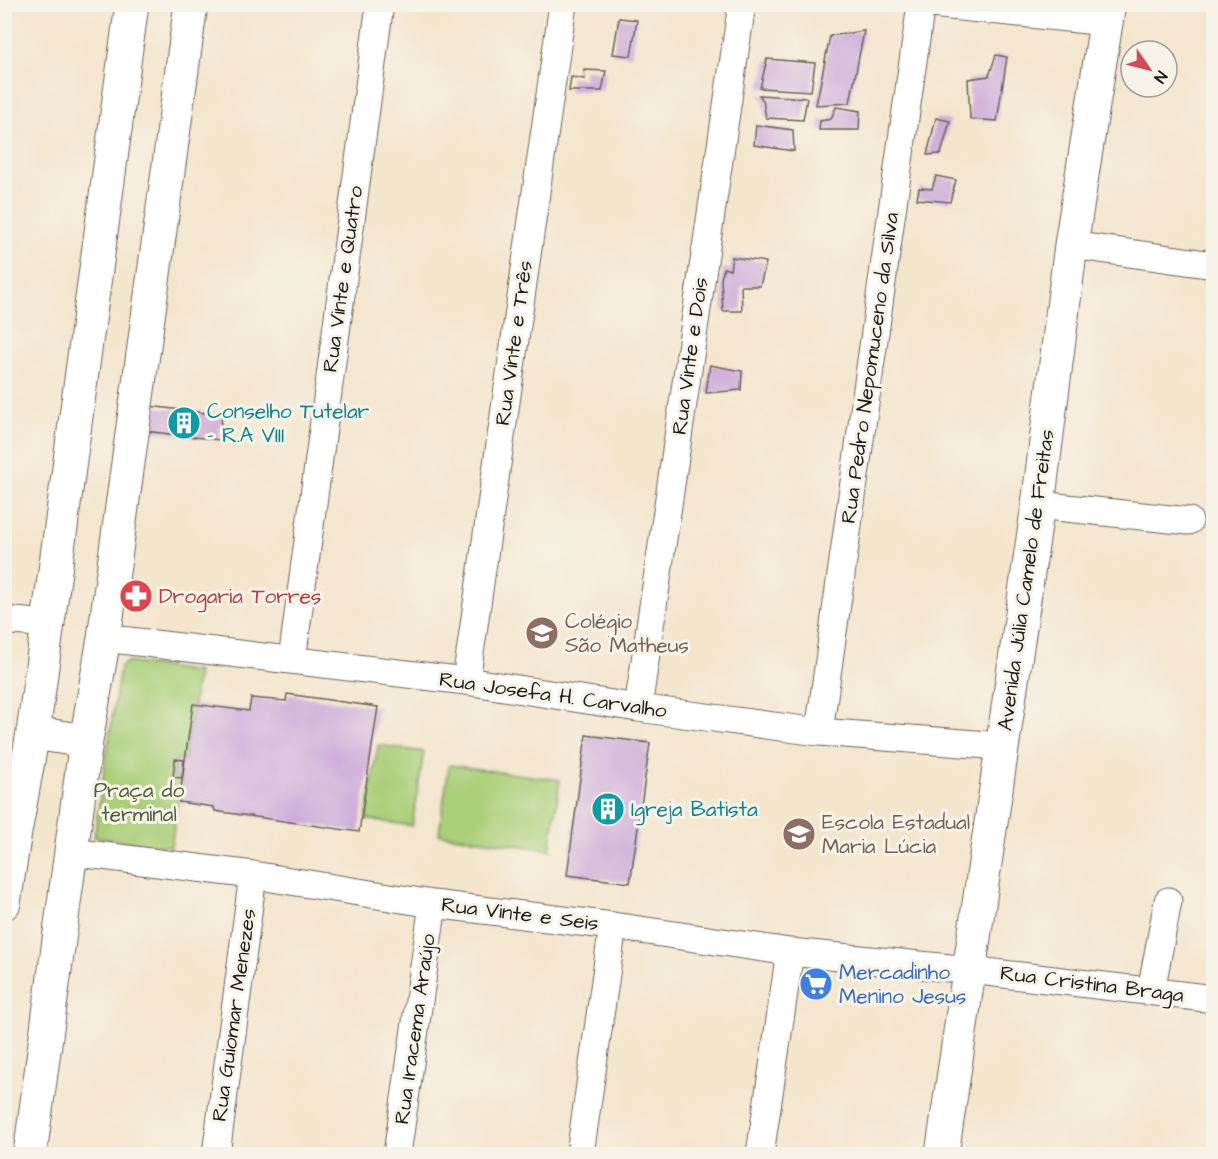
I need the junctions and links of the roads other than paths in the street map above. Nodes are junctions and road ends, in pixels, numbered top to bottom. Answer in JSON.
{"nodes":[{"id":1,"x":132,"y":4,"type":"edge"},
{"id":2,"x":191,"y":4,"type":"edge"},
{"id":3,"x":380,"y":4,"type":"edge"},
{"id":4,"x":563,"y":4,"type":"edge"},
{"id":5,"x":742,"y":4,"type":"edge"},
{"id":6,"x":921,"y":4,"type":"edge"},
{"id":7,"x":931,"y":4,"type":"edge"},
{"id":8,"x":1108,"y":13,"type":"edge"},
{"id":9,"x":1071,"y":245,"type":"junction"},
{"id":10,"x":1214,"y":265,"type":"edge"},
{"id":11,"x":1038,"y":505,"type":"junction"},
{"id":12,"x":1189,"y":521,"type":"dead end"},
{"id":13,"x":4,"y":620,"type":"edge"},
{"id":14,"x":47,"y":624,"type":"junction"},
{"id":15,"x":104,"y":638,"type":"junction"},
{"id":16,"x":292,"y":660,"type":"junction"},
{"id":17,"x":466,"y":681,"type":"junction"},
{"id":18,"x":638,"y":708,"type":"junction"},
{"id":19,"x":819,"y":732,"type":"junction"},
{"id":20,"x":33,"y":733,"type":"junction"},
{"id":21,"x":86,"y":741,"type":"junction"},
{"id":22,"x":1002,"y":746,"type":"junction"},
{"id":23,"x":9,"y":837,"type":"edge"},
{"id":24,"x":70,"y":852,"type":"junction"},
{"id":25,"x":253,"y":875,"type":"junction"},
{"id":26,"x":1168,"y":901,"type":"dead end"},
{"id":27,"x":4,"y":903,"type":"edge"},
{"id":28,"x":433,"y":904,"type":"junction"},
{"id":29,"x":613,"y":926,"type":"junction"},
{"id":30,"x":790,"y":952,"type":"junction"},
{"id":31,"x":970,"y":970,"type":"junction"},
{"id":32,"x":1151,"y":990,"type":"junction"},
{"id":33,"x":1214,"y":999,"type":"edge"},
{"id":34,"x":30,"y":1155,"type":"edge"},
{"id":35,"x":216,"y":1155,"type":"edge"},
{"id":36,"x":398,"y":1155,"type":"edge"},
{"id":37,"x":580,"y":1155,"type":"edge"},
{"id":38,"x":760,"y":1155,"type":"edge"},
{"id":39,"x":942,"y":1155,"type":"edge"}],
"edges":[{"from":1,"to":14,"type":"street"},
{"from":2,"to":15,"type":"street"},
{"from":3,"to":16,"type":"street","name":"Rua Vinte e Quatro"},
{"from":4,"to":17,"type":"street","name":"Rua Vinte e Três"},
{"from":5,"to":18,"type":"street","name":"Rua Vinte e Dois"},
{"from":6,"to":19,"type":"street","name":"Rua Pedro Nepomuceno da Silva"},
{"from":7,"to":8,"type":"street"},
{"from":8,"to":9,"type":"street","name":"Avenida Júlia Camelo de Freitas"},
{"from":9,"to":10,"type":"street"},
{"from":9,"to":11,"type":"street","name":"Avenida Júlia Camelo de Freitas"},
{"from":11,"to":12,"type":"street"},
{"from":11,"to":22,"type":"street","name":"Avenida Júlia Camelo de Freitas"},
{"from":13,"to":14,"type":"street"},
{"from":14,"to":20,"type":"street"},
{"from":15,"to":16,"type":"street","name":"Rua Josefa H. Carvalho"},
{"from":15,"to":21,"type":"street"},
{"from":16,"to":17,"type":"street","name":"Rua Josefa H. Carvalho"},
{"from":17,"to":18,"type":"street","name":"Rua Josefa H. Carvalho"},
{"from":18,"to":19,"type":"street","name":"Rua Josefa H. Carvalho"},
{"from":19,"to":22,"type":"street","name":"Rua Josefa H. Carvalho"},
{"from":20,"to":21,"type":"street"},
{"from":20,"to":23,"type":"street"},
{"from":21,"to":24,"type":"street"},
{"from":22,"to":31,"type":"street","name":"Avenida Júlia Camelo de Freitas"},
{"from":23,"to":27,"type":"street"},
{"from":24,"to":25,"type":"street","name":"Rua Vinte e Seis"},
{"from":24,"to":34,"type":"street"},
{"from":25,"to":28,"type":"street","name":"Rua Vinte e Seis"},
{"from":25,"to":35,"type":"street","name":"Rua Guiomar Menezes"},
{"from":26,"to":32,"type":"street"},
{"from":28,"to":29,"type":"street","name":"Rua Vinte e Seis"},
{"from":28,"to":36,"type":"street","name":"Rua Iracema Araújo"},
{"from":29,"to":30,"type":"street","name":"Rua Vinte e Seis"},
{"from":29,"to":37,"type":"street"},
{"from":30,"to":31,"type":"street","name":"Rua Vinte e Seis"},
{"from":30,"to":38,"type":"street"},
{"from":31,"to":32,"type":"street","name":"Rua Cristina Braga"},
{"from":31,"to":39,"type":"street","name":"Avenida Júlia Camelo de Freitas"},
{"from":32,"to":33,"type":"street","name":"Rua Cristina Braga"}]}
